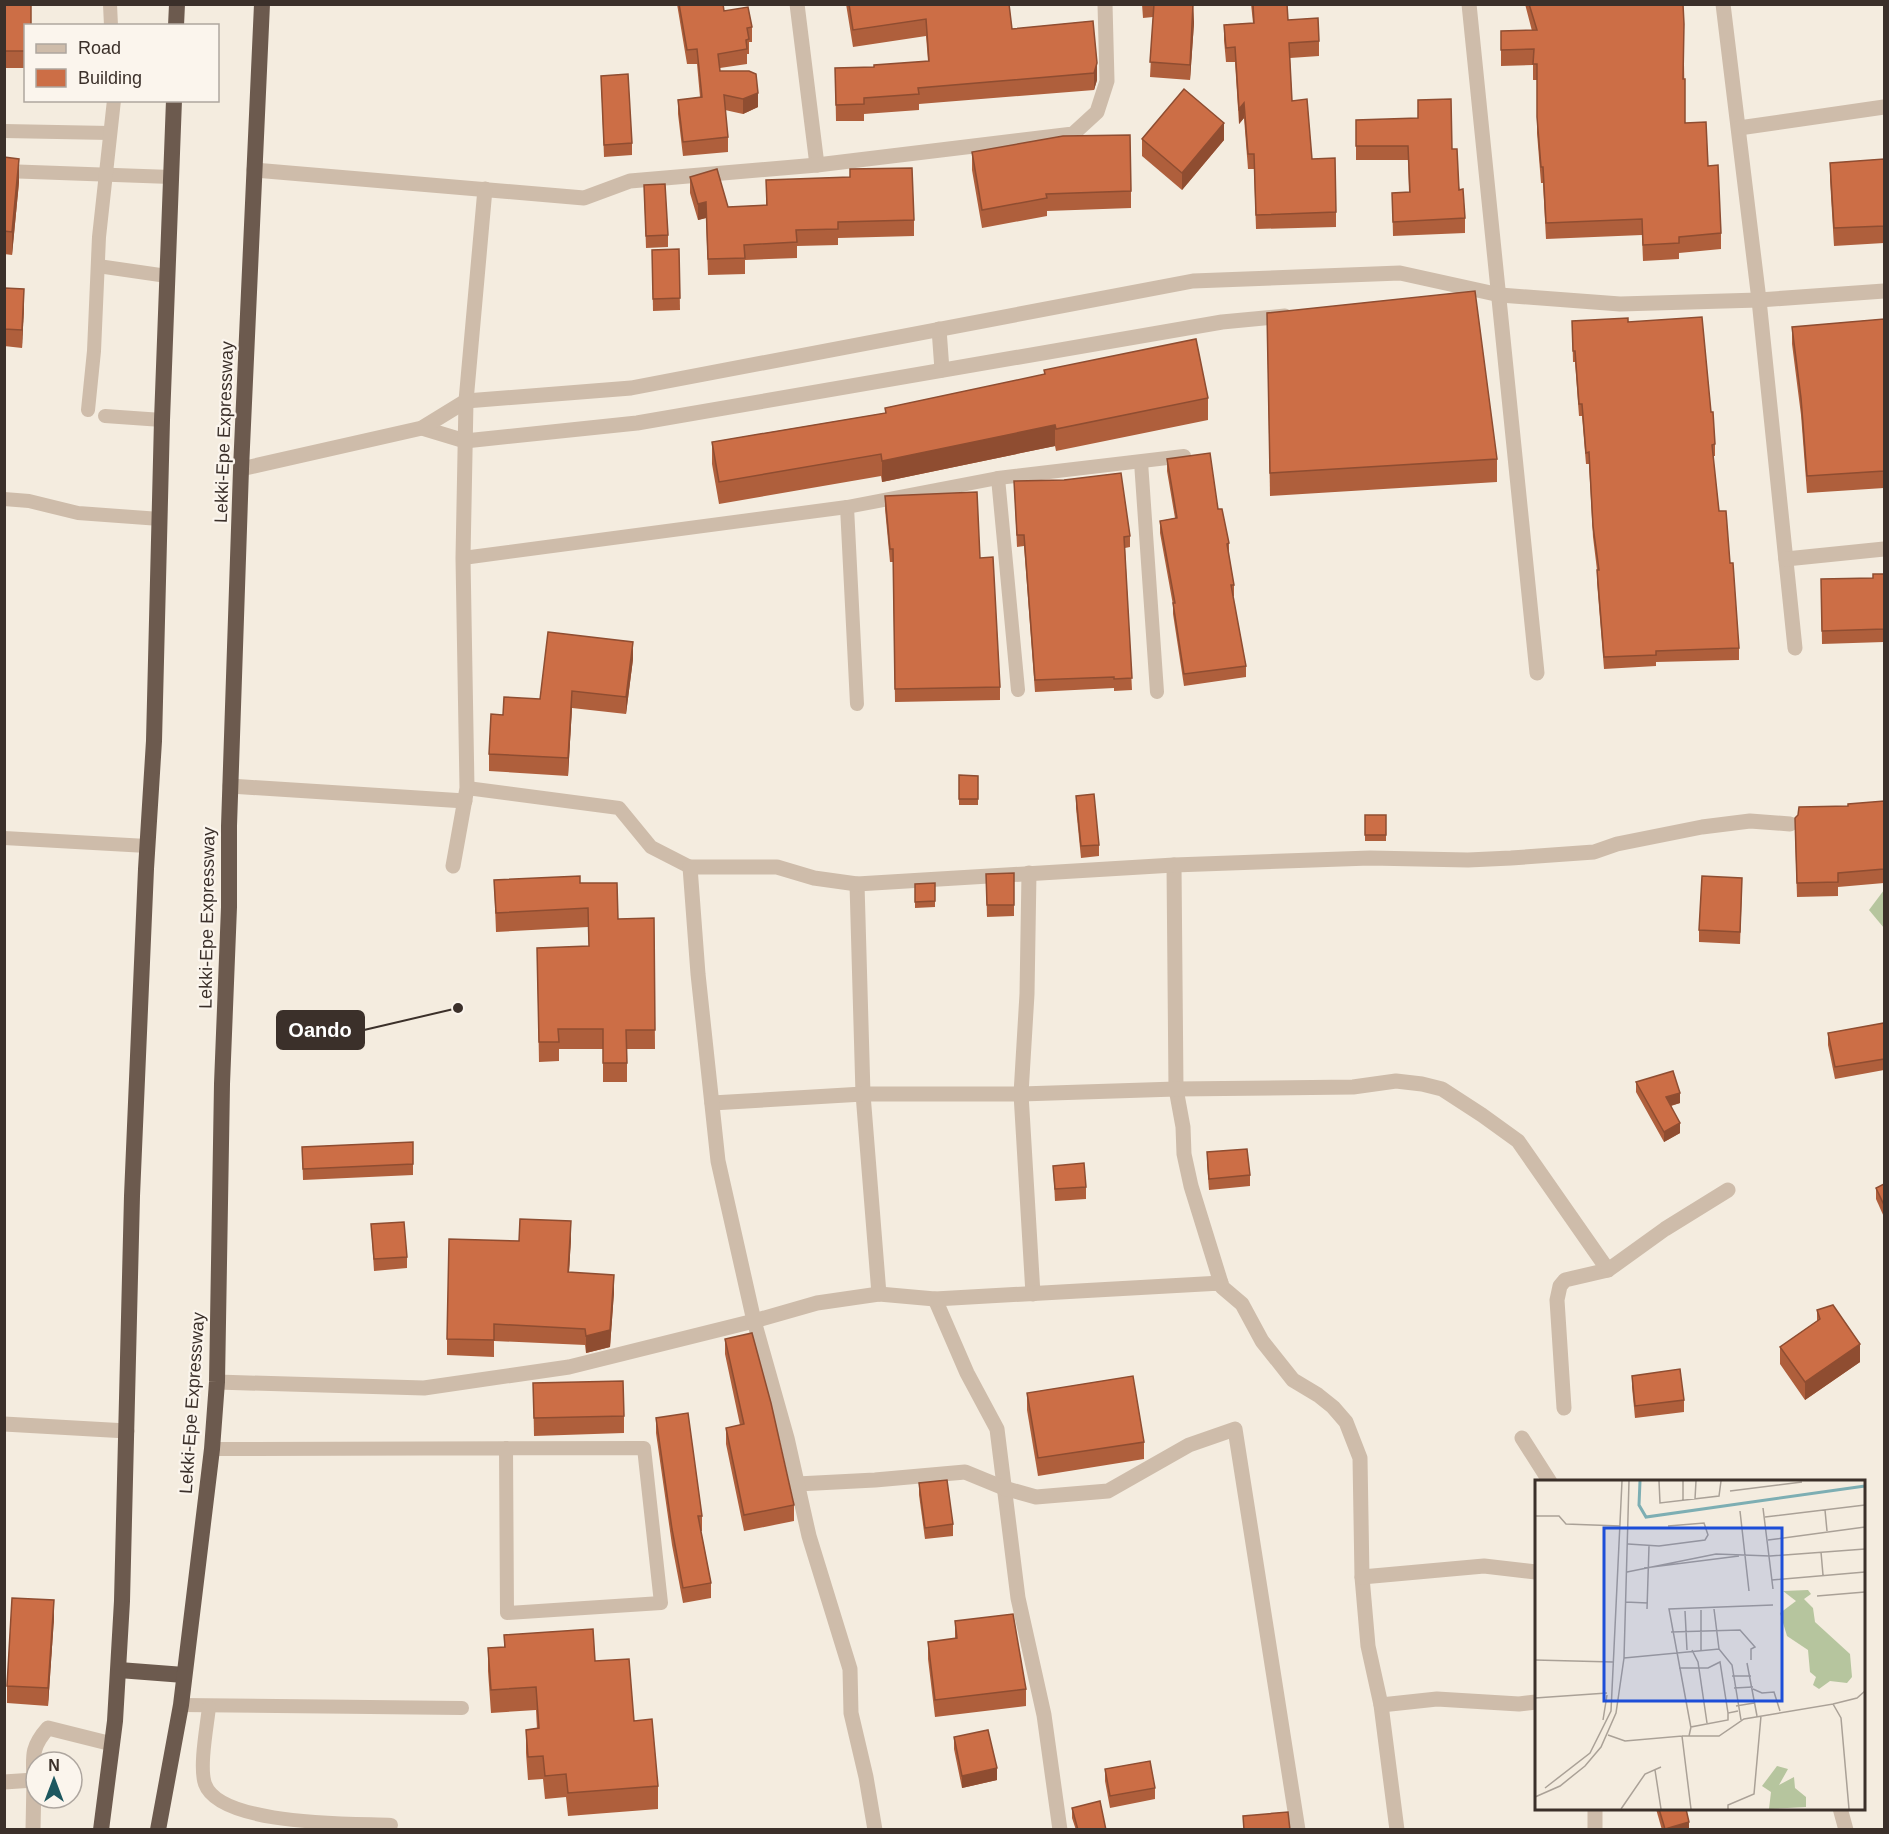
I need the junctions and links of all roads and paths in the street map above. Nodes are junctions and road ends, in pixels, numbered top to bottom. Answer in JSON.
{"nodes":[{"id":1,"x":110,"y":4,"type":"edge"},
{"id":2,"x":177,"y":4,"type":"edge"},
{"id":3,"x":262,"y":4,"type":"edge"},
{"id":4,"x":797,"y":4,"type":"edge"},
{"id":5,"x":1105,"y":4,"type":"edge"},
{"id":6,"x":1469,"y":4,"type":"edge"},
{"id":7,"x":1723,"y":4,"type":"edge"},
{"id":8,"x":111,"y":24,"type":"edge"},
{"id":9,"x":176,"y":24,"type":"edge"},
{"id":10,"x":114,"y":102,"type":"edge"},
{"id":11,"x":174,"y":102,"type":"edge"},
{"id":12,"x":1884,"y":107,"type":"edge"},
{"id":13,"x":1738,"y":128,"type":"junction"},
{"id":14,"x":4,"y":131,"type":"edge"},
{"id":15,"x":110,"y":133,"type":"junction"},
{"id":16,"x":817,"y":165,"type":"junction"},
{"id":17,"x":254,"y":170,"type":"junction"},
{"id":18,"x":4,"y":171,"type":"edge"},
{"id":19,"x":106,"y":175,"type":"junction"},
{"id":20,"x":171,"y":177,"type":"junction"},
{"id":21,"x":485,"y":189,"type":"junction"},
{"id":22,"x":98,"y":266,"type":"junction"},
{"id":23,"x":167,"y":276,"type":"junction"},
{"id":24,"x":1884,"y":291,"type":"edge"},
{"id":25,"x":1500,"y":294,"type":"junction"},
{"id":26,"x":1453,"y":299,"type":"edge"},
{"id":27,"x":1759,"y":300,"type":"junction"},
{"id":28,"x":1302,"y":314,"type":"edge"},
{"id":29,"x":939,"y":329,"type":"junction"},
{"id":30,"x":942,"y":370,"type":"junction"},
{"id":31,"x":466,"y":401,"type":"junction"},
{"id":32,"x":88,"y":410,"type":"dead end"},
{"id":33,"x":105,"y":416,"type":"dead end"},
{"id":34,"x":162,"y":420,"type":"junction"},
{"id":35,"x":422,"y":428,"type":"junction"},
{"id":36,"x":465,"y":441,"type":"junction"},
{"id":37,"x":1184,"y":456,"type":"edge"},
{"id":38,"x":1141,"y":462,"type":"junction"},
{"id":39,"x":241,"y":469,"type":"junction"},
{"id":40,"x":998,"y":478,"type":"junction"},
{"id":41,"x":4,"y":499,"type":"edge"},
{"id":42,"x":847,"y":507,"type":"junction"},
{"id":43,"x":160,"y":519,"type":"junction"},
{"id":44,"x":1884,"y":549,"type":"edge"},
{"id":45,"x":463,"y":558,"type":"junction"},
{"id":46,"x":1786,"y":560,"type":"junction"},
{"id":47,"x":1795,"y":648,"type":"dead end"},
{"id":48,"x":1537,"y":673,"type":"dead end"},
{"id":49,"x":1018,"y":690,"type":"dead end"},
{"id":50,"x":1156,"y":692,"type":"dead end"},
{"id":51,"x":857,"y":704,"type":"dead end"},
{"id":52,"x":230,"y":786,"type":"junction"},
{"id":53,"x":466,"y":795,"type":"junction"},
{"id":54,"x":1790,"y":824,"type":"dead end"},
{"id":55,"x":4,"y":838,"type":"edge"},
{"id":56,"x":147,"y":846,"type":"junction"},
{"id":57,"x":1174,"y":865,"type":"junction"},
{"id":58,"x":453,"y":866,"type":"dead end"},
{"id":59,"x":690,"y":867,"type":"junction"},
{"id":60,"x":1029,"y":873,"type":"junction"},
{"id":61,"x":857,"y":884,"type":"junction"},
{"id":62,"x":1176,"y":1089,"type":"junction"},
{"id":63,"x":863,"y":1094,"type":"junction"},
{"id":64,"x":1021,"y":1094,"type":"junction"},
{"id":65,"x":712,"y":1103,"type":"junction"},
{"id":66,"x":1728,"y":1190,"type":"dead end"},
{"id":67,"x":1608,"y":1270,"type":"junction"},
{"id":68,"x":1221,"y":1283,"type":"junction"},
{"id":69,"x":1033,"y":1293,"type":"junction"},
{"id":70,"x":879,"y":1294,"type":"junction"},
{"id":71,"x":935,"y":1299,"type":"junction"},
{"id":72,"x":754,"y":1321,"type":"junction"},
{"id":73,"x":217,"y":1382,"type":"junction"},
{"id":74,"x":1564,"y":1408,"type":"dead end"},
{"id":75,"x":4,"y":1424,"type":"edge"},
{"id":76,"x":128,"y":1431,"type":"junction"},
{"id":77,"x":1522,"y":1438,"type":"dead end"},
{"id":78,"x":506,"y":1448,"type":"junction"},
{"id":79,"x":212,"y":1449,"type":"junction"},
{"id":80,"x":1549,"y":1480,"type":"edge"},
{"id":81,"x":797,"y":1484,"type":"junction"},
{"id":82,"x":1004,"y":1488,"type":"junction"},
{"id":83,"x":1535,"y":1572,"type":"edge"},
{"id":84,"x":1362,"y":1577,"type":"junction"},
{"id":85,"x":118,"y":1670,"type":"junction"},
{"id":86,"x":184,"y":1675,"type":"junction"},
{"id":87,"x":1535,"y":1702,"type":"edge"},
{"id":88,"x":181,"y":1705,"type":"junction"},
{"id":89,"x":1381,"y":1705,"type":"junction"},
{"id":90,"x":209,"y":1707,"type":"junction"},
{"id":91,"x":462,"y":1708,"type":"dead end"},
{"id":92,"x":112,"y":1744,"type":"junction"},
{"id":93,"x":34,"y":1750,"type":"edge"},
{"id":94,"x":24,"y":1781,"type":"edge"},
{"id":95,"x":4,"y":1782,"type":"edge"},
{"id":96,"x":33,"y":1810,"type":"edge"},
{"id":97,"x":1595,"y":1810,"type":"edge"},
{"id":98,"x":1839,"y":1810,"type":"edge"},
{"id":99,"x":391,"y":1825,"type":"dead end"},
{"id":100,"x":33,"y":1830,"type":"edge"},
{"id":101,"x":101,"y":1830,"type":"edge"},
{"id":102,"x":158,"y":1830,"type":"edge"},
{"id":103,"x":875,"y":1830,"type":"edge"},
{"id":104,"x":1060,"y":1830,"type":"edge"},
{"id":105,"x":1298,"y":1830,"type":"edge"},
{"id":106,"x":1397,"y":1830,"type":"edge"},
{"id":107,"x":1595,"y":1830,"type":"edge"},
{"id":108,"x":1846,"y":1830,"type":"edge"}],
"edges":[{"from":1,"to":8,"type":"lane"},
{"from":2,"to":9,"type":"highway"},
{"from":3,"to":17,"type":"highway","name":"Lekki-Epe Expressway"},
{"from":4,"to":16,"type":"street"},
{"from":5,"to":16,"type":"street"},
{"from":6,"to":25,"type":"street"},
{"from":7,"to":13,"type":"street"},
{"from":10,"to":15,"type":"lane"},
{"from":11,"to":20,"type":"highway"},
{"from":12,"to":13,"type":"street"},
{"from":13,"to":27,"type":"street"},
{"from":14,"to":15,"type":"lane"},
{"from":15,"to":19,"type":"lane"},
{"from":16,"to":21,"type":"street"},
{"from":17,"to":21,"type":"street"},
{"from":17,"to":39,"type":"highway","name":"Lekki-Epe Expressway"},
{"from":18,"to":19,"type":"lane"},
{"from":19,"to":20,"type":"lane"},
{"from":19,"to":22,"type":"lane"},
{"from":20,"to":23,"type":"highway"},
{"from":21,"to":31,"type":"street"},
{"from":22,"to":23,"type":"lane"},
{"from":22,"to":32,"type":"lane"},
{"from":23,"to":34,"type":"highway"},
{"from":24,"to":27,"type":"street"},
{"from":25,"to":26,"type":"street"},
{"from":25,"to":27,"type":"street"},
{"from":25,"to":29,"type":"street"},
{"from":25,"to":48,"type":"street"},
{"from":27,"to":46,"type":"street"},
{"from":28,"to":30,"type":"street"},
{"from":29,"to":30,"type":"street"},
{"from":29,"to":31,"type":"street"},
{"from":30,"to":36,"type":"street"},
{"from":31,"to":35,"type":"street"},
{"from":31,"to":36,"type":"street"},
{"from":33,"to":34,"type":"lane"},
{"from":34,"to":43,"type":"highway"},
{"from":35,"to":36,"type":"street"},
{"from":35,"to":39,"type":"street"},
{"from":36,"to":45,"type":"street"},
{"from":37,"to":38,"type":"lane"},
{"from":38,"to":40,"type":"lane"},
{"from":38,"to":50,"type":"lane"},
{"from":39,"to":52,"type":"highway","name":"Lekki-Epe Expressway"},
{"from":40,"to":42,"type":"lane"},
{"from":40,"to":49,"type":"lane"},
{"from":41,"to":43,"type":"lane"},
{"from":42,"to":45,"type":"lane"},
{"from":42,"to":51,"type":"lane"},
{"from":43,"to":56,"type":"highway"},
{"from":44,"to":46,"type":"street"},
{"from":45,"to":53,"type":"street"},
{"from":46,"to":47,"type":"street"},
{"from":52,"to":53,"type":"street"},
{"from":52,"to":73,"type":"highway","name":"Lekki-Epe Expressway"},
{"from":53,"to":58,"type":"street"},
{"from":53,"to":59,"type":"lane"},
{"from":54,"to":57,"type":"street"},
{"from":55,"to":56,"type":"lane"},
{"from":56,"to":76,"type":"highway"},
{"from":57,"to":60,"type":"street"},
{"from":57,"to":62,"type":"street"},
{"from":59,"to":61,"type":"street"},
{"from":59,"to":65,"type":"street"},
{"from":60,"to":61,"type":"street"},
{"from":60,"to":64,"type":"street"},
{"from":61,"to":63,"type":"street"},
{"from":62,"to":64,"type":"street"},
{"from":62,"to":67,"type":"street"},
{"from":62,"to":68,"type":"street"},
{"from":63,"to":64,"type":"street"},
{"from":63,"to":65,"type":"street"},
{"from":63,"to":70,"type":"street"},
{"from":64,"to":69,"type":"street"},
{"from":65,"to":72,"type":"street"},
{"from":66,"to":67,"type":"street"},
{"from":67,"to":74,"type":"street"},
{"from":68,"to":69,"type":"street"},
{"from":68,"to":84,"type":"street"},
{"from":69,"to":71,"type":"street"},
{"from":70,"to":71,"type":"street"},
{"from":70,"to":72,"type":"street"},
{"from":71,"to":82,"type":"street"},
{"from":72,"to":73,"type":"street"},
{"from":72,"to":81,"type":"street"},
{"from":73,"to":79,"type":"highway","name":"Lekki-Epe Expressway"},
{"from":75,"to":76,"type":"street"},
{"from":76,"to":85,"type":"highway"},
{"from":77,"to":80,"type":"street"},
{"from":78,"to":78,"type":"lane"},
{"from":78,"to":79,"type":"lane"},
{"from":79,"to":86,"type":"highway","name":"Lekki-Epe Expressway"},
{"from":81,"to":82,"type":"street"},
{"from":81,"to":103,"type":"street"},
{"from":82,"to":104,"type":"street"},
{"from":82,"to":105,"type":"street"},
{"from":83,"to":84,"type":"street"},
{"from":84,"to":89,"type":"street"},
{"from":85,"to":86,"type":"highway"},
{"from":85,"to":92,"type":"highway"},
{"from":86,"to":88,"type":"highway","name":"Lekki-Epe Expressway"},
{"from":87,"to":89,"type":"street"},
{"from":88,"to":90,"type":"lane"},
{"from":88,"to":102,"type":"highway","name":"Lekki-Epe Expressway"},
{"from":89,"to":106,"type":"street"},
{"from":90,"to":91,"type":"lane"},
{"from":90,"to":99,"type":"lane"},
{"from":92,"to":93,"type":"street"},
{"from":92,"to":101,"type":"highway"},
{"from":94,"to":95,"type":"street"},
{"from":96,"to":100,"type":"street"},
{"from":97,"to":107,"type":"street"},
{"from":98,"to":108,"type":"street"}]}
